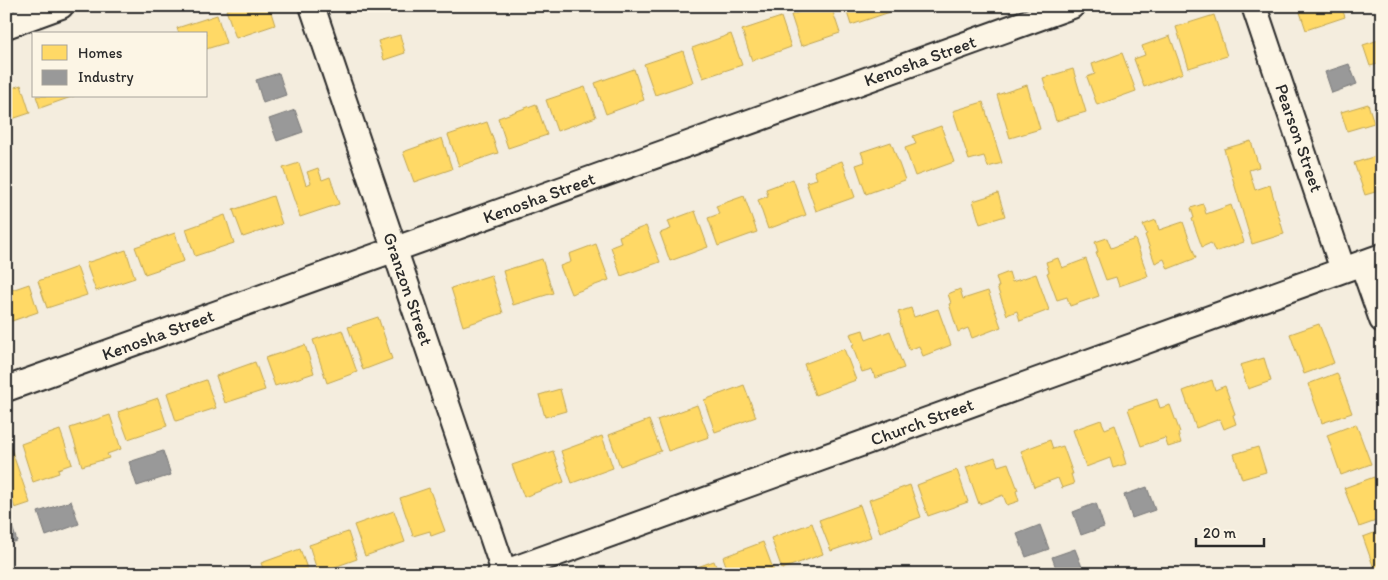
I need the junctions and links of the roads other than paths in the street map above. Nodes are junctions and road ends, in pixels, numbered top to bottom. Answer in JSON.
{"nodes":[{"id":1,"x":61,"y":6,"type":"edge"},
{"id":2,"x":312,"y":6,"type":"edge"},
{"id":3,"x":1072,"y":6,"type":"edge"},
{"id":4,"x":1254,"y":6,"type":"edge"},
{"id":5,"x":6,"y":26,"type":"edge"},
{"id":6,"x":394,"y":250,"type":"junction"},
{"id":7,"x":1362,"y":263,"type":"edge"},
{"id":8,"x":1382,"y":320,"type":"edge"},
{"id":9,"x":6,"y":389,"type":"edge"},
{"id":10,"x":502,"y":573,"type":"edge"}],
"edges":[{"from":1,"to":5,"type":"street"},
{"from":2,"to":6,"type":"street","name":"Granzon Street"},
{"from":3,"to":6,"type":"street","name":"Kenosha Street"},
{"from":4,"to":7,"type":"street","name":"Pearson Street"},
{"from":6,"to":9,"type":"street","name":"Kenosha Street"},
{"from":6,"to":10,"type":"street","name":"Granzon Street"},
{"from":7,"to":8,"type":"street","name":"Pearson Street"},
{"from":7,"to":10,"type":"street","name":"Church Street"}]}
